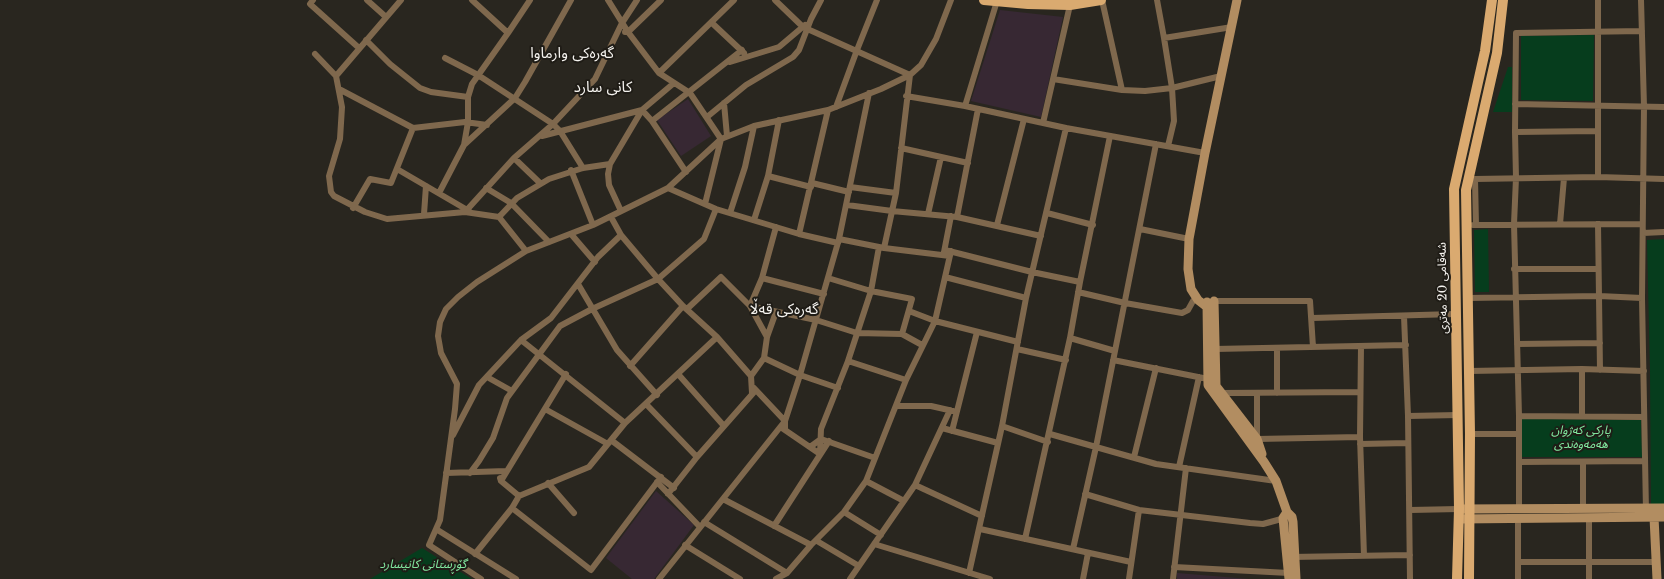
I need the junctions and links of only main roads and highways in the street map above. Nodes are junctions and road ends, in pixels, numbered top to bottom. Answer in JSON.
{"nodes":[{"id":1,"x":984,"y":0,"type":"edge"},
{"id":2,"x":1101,"y":0,"type":"edge"},
{"id":3,"x":1492,"y":0,"type":"edge"},
{"id":4,"x":1503,"y":0,"type":"edge"},
{"id":5,"x":1457,"y":365,"type":"junction"},
{"id":6,"x":1469,"y":368,"type":"junction"},
{"id":7,"x":1464,"y":514,"type":"junction"},
{"id":8,"x":1457,"y":579,"type":"edge"},
{"id":9,"x":1469,"y":579,"type":"edge"}],
"edges":[{"from":1,"to":2,"type":"main road"},
{"from":3,"to":5,"type":"main road","name":"شەقامی 20 مەتری"},
{"from":4,"to":6,"type":"main road","name":"شەقامی 20 مەتری"},
{"from":5,"to":6,"type":"main road"},
{"from":5,"to":7,"type":"main road","name":"شەقامی 20 مەتری"},
{"from":6,"to":7,"type":"main road","name":"شەقامی 20 مەتری"},
{"from":7,"to":8,"type":"main road","name":"شەقامی 20 مەتری"},
{"from":7,"to":9,"type":"main road","name":"شەقامی 20 مەتری"}]}
